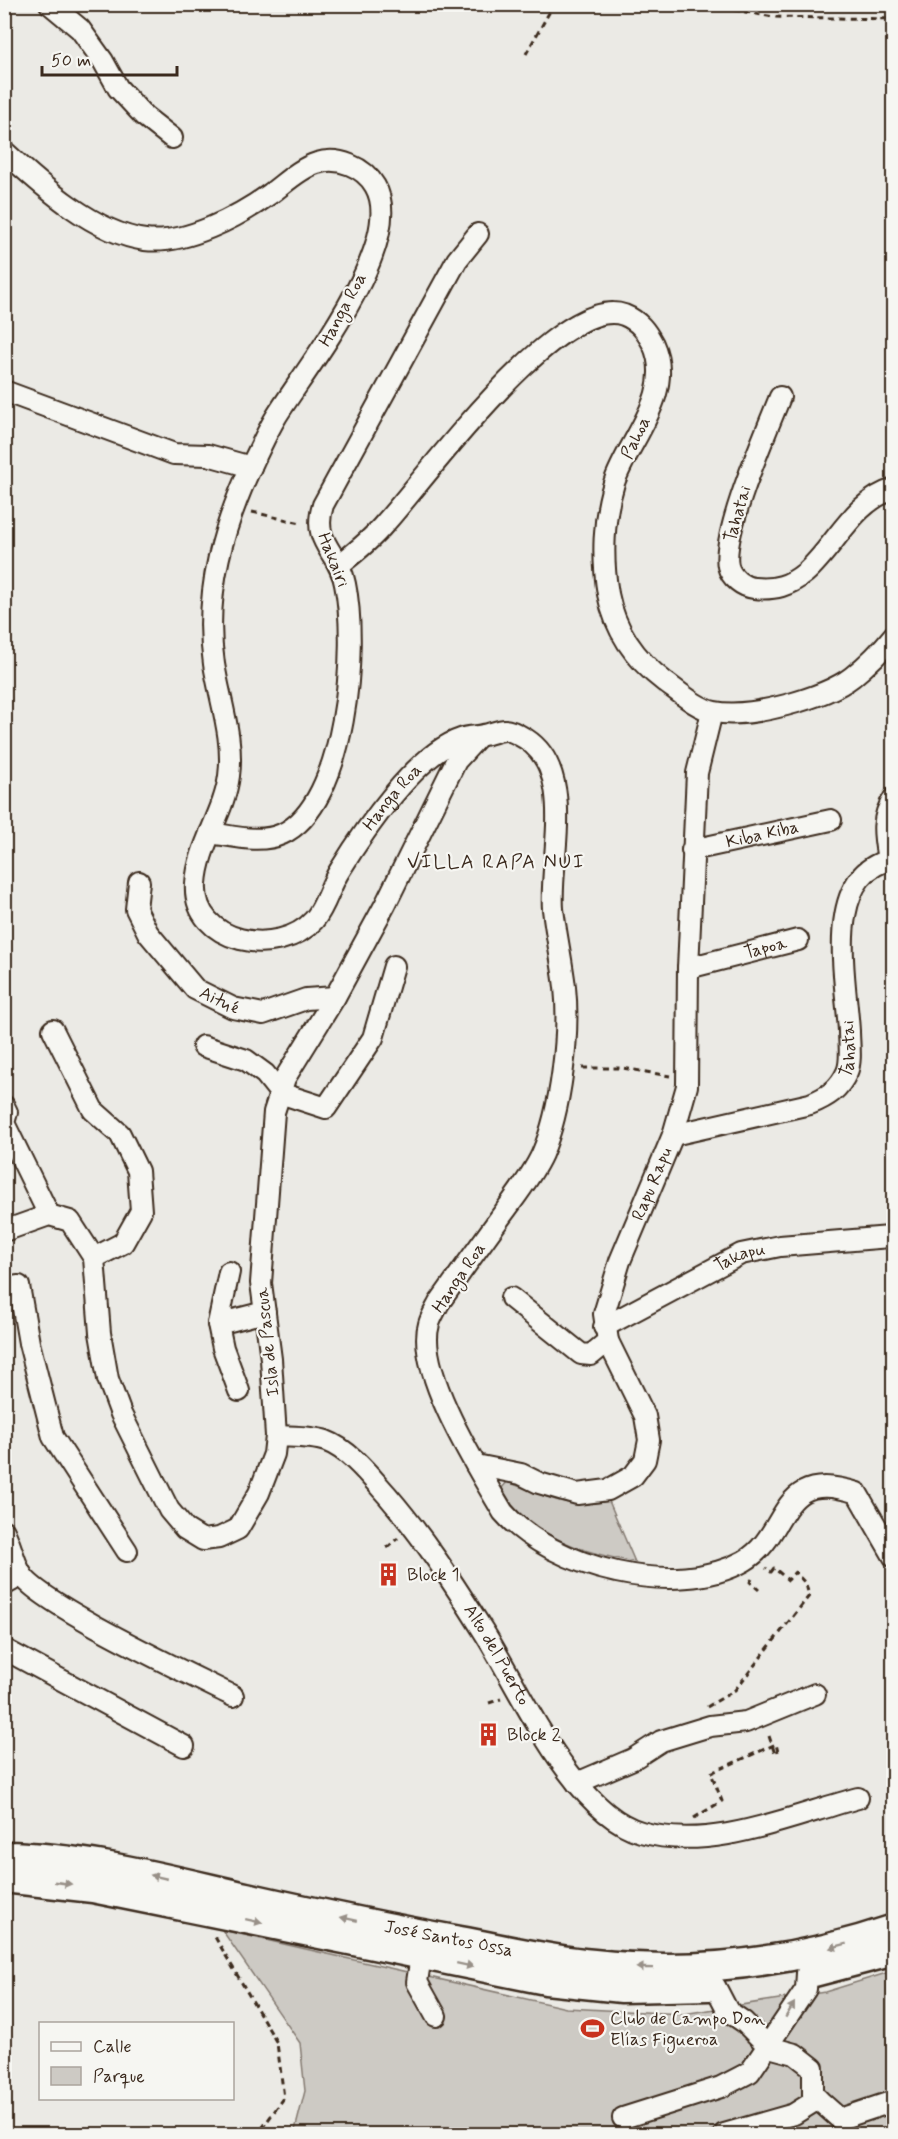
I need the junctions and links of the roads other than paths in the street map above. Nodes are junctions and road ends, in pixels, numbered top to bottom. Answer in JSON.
{"nodes":[{"id":1,"x":50,"y":4,"type":"edge"},
{"id":2,"x":172,"y":138,"type":"dead end"},
{"id":3,"x":4,"y":151,"type":"edge"},
{"id":4,"x":478,"y":234,"type":"dead end"},
{"id":5,"x":4,"y":391,"type":"edge"},
{"id":6,"x":780,"y":396,"type":"dead end"},
{"id":7,"x":251,"y":467,"type":"junction"},
{"id":8,"x":894,"y":489,"type":"edge"},
{"id":9,"x":339,"y":565,"type":"junction"},
{"id":10,"x":894,"y":635,"type":"edge"},
{"id":11,"x":712,"y":712,"type":"junction"},
{"id":12,"x":478,"y":737,"type":"junction"},
{"id":13,"x":894,"y":798,"type":"edge"},
{"id":14,"x":831,"y":820,"type":"dead end"},
{"id":15,"x":210,"y":833,"type":"junction"},
{"id":16,"x":692,"y":850,"type":"junction"},
{"id":17,"x":891,"y":859,"type":"edge"},
{"id":18,"x":139,"y":882,"type":"dead end"},
{"id":19,"x":798,"y":940,"type":"dead end"},
{"id":20,"x":394,"y":966,"type":"dead end"},
{"id":21,"x":688,"y":968,"type":"junction"},
{"id":22,"x":334,"y":998,"type":"junction"},
{"id":23,"x":53,"y":1029,"type":"dead end"},
{"id":24,"x":203,"y":1046,"type":"dead end"},
{"id":25,"x":280,"y":1093,"type":"junction"},
{"id":26,"x":4,"y":1106,"type":"edge"},
{"id":27,"x":673,"y":1135,"type":"junction"},
{"id":28,"x":49,"y":1215,"type":"junction"},
{"id":29,"x":4,"y":1231,"type":"edge"},
{"id":30,"x":890,"y":1237,"type":"dead end"},
{"id":31,"x":94,"y":1257,"type":"junction"},
{"id":32,"x":230,"y":1272,"type":"dead end"},
{"id":33,"x":4,"y":1288,"type":"edge"},
{"id":34,"x":511,"y":1298,"type":"dead end"},
{"id":35,"x":265,"y":1312,"type":"junction"},
{"id":36,"x":218,"y":1324,"type":"junction"},
{"id":37,"x":606,"y":1334,"type":"junction"},
{"id":38,"x":239,"y":1391,"type":"dead end"},
{"id":39,"x":276,"y":1436,"type":"junction"},
{"id":40,"x":476,"y":1465,"type":"junction"},
{"id":41,"x":4,"y":1531,"type":"edge"},
{"id":42,"x":127,"y":1551,"type":"dead end"},
{"id":43,"x":894,"y":1557,"type":"edge"},
{"id":44,"x":22,"y":1575,"type":"junction"},
{"id":45,"x":4,"y":1585,"type":"edge"},
{"id":46,"x":4,"y":1649,"type":"edge"},
{"id":47,"x":815,"y":1694,"type":"dead end"},
{"id":48,"x":233,"y":1696,"type":"dead end"},
{"id":49,"x":184,"y":1746,"type":"dead end"},
{"id":50,"x":577,"y":1783,"type":"junction"},
{"id":51,"x":858,"y":1798,"type":"dead end"},
{"id":52,"x":4,"y":1856,"type":"edge"},
{"id":53,"x":4,"y":1878,"type":"edge"},
{"id":54,"x":894,"y":1929,"type":"edge"},
{"id":55,"x":894,"y":1950,"type":"edge"},
{"id":56,"x":421,"y":1956,"type":"junction"},
{"id":57,"x":807,"y":1973,"type":"junction"},
{"id":58,"x":715,"y":1986,"type":"junction"},
{"id":59,"x":436,"y":2016,"type":"dead end"},
{"id":60,"x":769,"y":2047,"type":"junction"},
{"id":61,"x":818,"y":2099,"type":"junction"},
{"id":62,"x":894,"y":2101,"type":"edge"},
{"id":63,"x":623,"y":2118,"type":"dead end"},
{"id":64,"x":724,"y":2134,"type":"edge"}],
"edges":[{"from":1,"to":2,"type":"street"},
{"from":3,"to":7,"type":"street","name":"Hanga Roa"},
{"from":4,"to":9,"type":"street","name":"Hakairi"},
{"from":5,"to":7,"type":"street"},
{"from":6,"to":8,"type":"street","name":"Tahatai"},
{"from":7,"to":15,"type":"street","name":"Hanga Roa"},
{"from":9,"to":11,"type":"street","name":"Pahoa"},
{"from":9,"to":15,"type":"street","name":"Hakairi"},
{"from":10,"to":11,"type":"street","name":"Pahoa"},
{"from":11,"to":16,"type":"street","name":"Rapu Rapu"},
{"from":12,"to":15,"type":"street","name":"Hanga Roa"},
{"from":12,"to":22,"type":"street","name":"Isla de Pascua"},
{"from":12,"to":40,"type":"street","name":"Hanga Roa"},
{"from":13,"to":17,"type":"street"},
{"from":14,"to":16,"type":"street","name":"Kiba Kiba"},
{"from":16,"to":21,"type":"street","name":"Rapu Rapu"},
{"from":17,"to":27,"type":"street","name":"Tahatai"},
{"from":18,"to":22,"type":"street","name":"Aitué"},
{"from":19,"to":21,"type":"street","name":"Tapoa"},
{"from":20,"to":25,"type":"street"},
{"from":21,"to":27,"type":"street","name":"Rapu Rapu"},
{"from":22,"to":25,"type":"street","name":"Isla de Pascua"},
{"from":23,"to":31,"type":"street"},
{"from":24,"to":25,"type":"street"},
{"from":25,"to":35,"type":"street","name":"Isla de Pascua"},
{"from":26,"to":28,"type":"street"},
{"from":27,"to":37,"type":"street","name":"Rapu Rapu"},
{"from":28,"to":29,"type":"street"},
{"from":28,"to":31,"type":"street","name":"Isla de Pascua"},
{"from":30,"to":37,"type":"street","name":"Takapu"},
{"from":31,"to":39,"type":"street","name":"Isla de Pascua"},
{"from":32,"to":36,"type":"street"},
{"from":33,"to":42,"type":"street"},
{"from":34,"to":37,"type":"street","name":"Takapu"},
{"from":35,"to":36,"type":"street"},
{"from":35,"to":39,"type":"street","name":"Isla de Pascua"},
{"from":36,"to":38,"type":"street"},
{"from":37,"to":40,"type":"street"},
{"from":39,"to":50,"type":"street","name":"Alto del Puerto"},
{"from":40,"to":43,"type":"street","name":"Hanga Roa"},
{"from":41,"to":44,"type":"street"},
{"from":44,"to":45,"type":"street"},
{"from":44,"to":48,"type":"street"},
{"from":46,"to":49,"type":"street"},
{"from":47,"to":50,"type":"street"},
{"from":50,"to":51,"type":"street","name":"Alto del Puerto"},
{"from":54,"to":52,"type":"highway","name":"José Santos Ossa","one_way":true},
{"from":53,"to":56,"type":"highway","name":"José Santos Ossa","one_way":true},
{"from":55,"to":57,"type":"highway","name":"José Santos Ossa"},
{"from":56,"to":58,"type":"highway","name":"José Santos Ossa","one_way":true},
{"from":56,"to":59,"type":"street"},
{"from":57,"to":58,"type":"highway","name":"José Santos Ossa"},
{"from":60,"to":57,"type":"street","one_way":true},
{"from":58,"to":60,"type":"street"},
{"from":60,"to":61,"type":"street"},
{"from":60,"to":63,"type":"street"},
{"from":61,"to":62,"type":"street"},
{"from":61,"to":64,"type":"street"}]}
